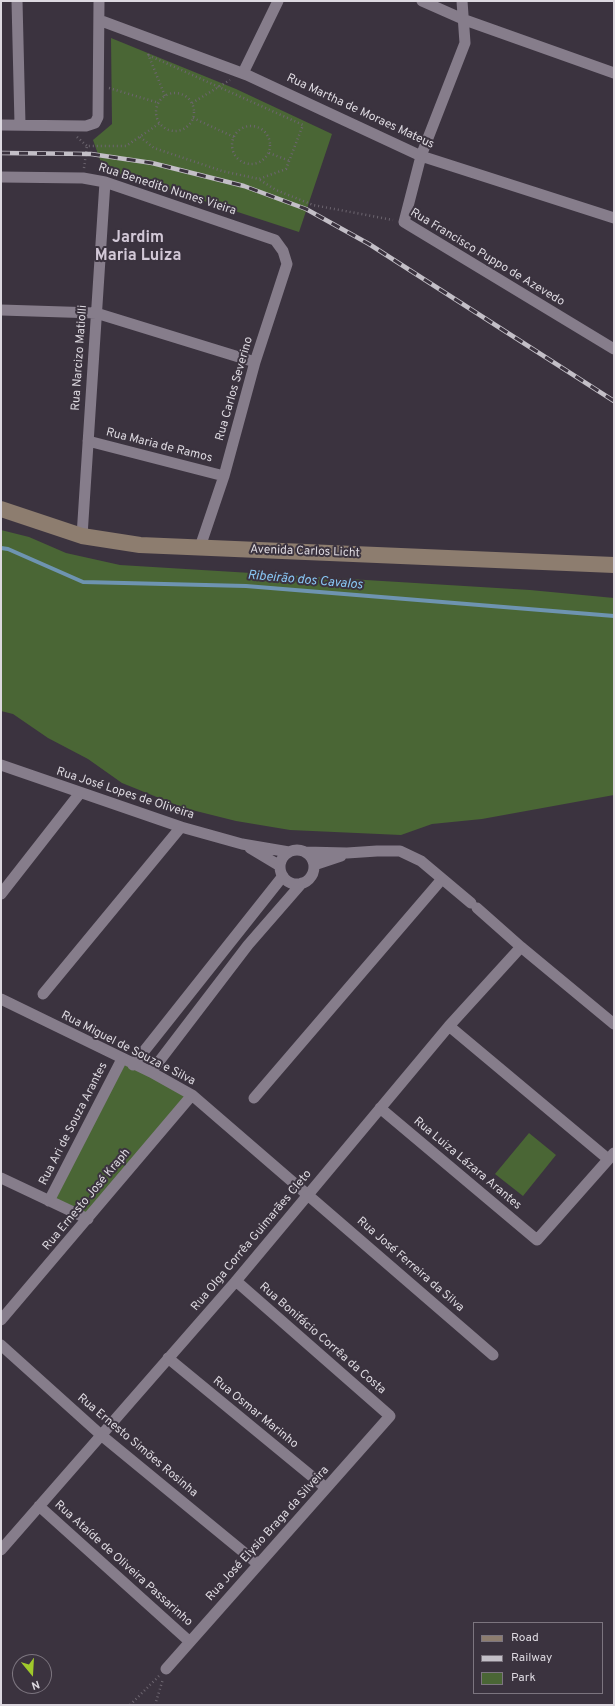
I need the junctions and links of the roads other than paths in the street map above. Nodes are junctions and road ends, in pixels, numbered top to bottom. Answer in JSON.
{"nodes":[{"id":1,"x":16,"y":1,"type":"edge"},
{"id":2,"x":99,"y":1,"type":"edge"},
{"id":3,"x":278,"y":1,"type":"edge"},
{"id":4,"x":422,"y":1,"type":"edge"},
{"id":5,"x":462,"y":1,"type":"edge"},
{"id":6,"x":99,"y":20,"type":"junction"},
{"id":7,"x":465,"y":20,"type":"junction"},
{"id":8,"x":243,"y":73,"type":"junction"},
{"id":9,"x":614,"y":73,"type":"edge"},
{"id":10,"x":1,"y":124,"type":"edge"},
{"id":11,"x":20,"y":124,"type":"junction"},
{"id":12,"x":421,"y":156,"type":"junction"},
{"id":13,"x":1,"y":177,"type":"edge"},
{"id":14,"x":105,"y":182,"type":"junction"},
{"id":15,"x":614,"y":218,"type":"edge"},
{"id":16,"x":275,"y":240,"type":"joint"},
{"id":17,"x":1,"y":310,"type":"edge"},
{"id":18,"x":96,"y":313,"type":"junction"},
{"id":19,"x":614,"y":349,"type":"edge"},
{"id":20,"x":255,"y":362,"type":"junction"},
{"id":21,"x":88,"y":441,"type":"junction"},
{"id":22,"x":224,"y":476,"type":"junction"},
{"id":23,"x":1,"y":509,"type":"edge"},
{"id":24,"x":82,"y":536,"type":"junction"},
{"id":25,"x":200,"y":547,"type":"junction"},
{"id":26,"x":614,"y":565,"type":"edge"},
{"id":27,"x":1,"y":765,"type":"edge"},
{"id":28,"x":80,"y":793,"type":"junction"},
{"id":29,"x":181,"y":827,"type":"junction"},
{"id":30,"x":242,"y":844,"type":"junction"},
{"id":31,"x":289,"y":852,"type":"junction"},
{"id":32,"x":305,"y":852,"type":"junction"},
{"id":33,"x":347,"y":854,"type":"junction"},
{"id":34,"x":314,"y":865,"type":"junction"},
{"id":35,"x":282,"y":871,"type":"junction"},
{"id":36,"x":442,"y":879,"type":"junction"},
{"id":37,"x":302,"y":883,"type":"junction"},
{"id":38,"x":1,"y":894,"type":"edge"},
{"id":39,"x":521,"y":947,"type":"junction"},
{"id":40,"x":43,"y":994,"type":"dead end"},
{"id":41,"x":1,"y":1000,"type":"edge"},
{"id":42,"x":614,"y":1024,"type":"edge"},
{"id":43,"x":449,"y":1026,"type":"junction"},
{"id":44,"x":122,"y":1059,"type":"junction"},
{"id":45,"x":133,"y":1065,"type":"junction"},
{"id":46,"x":151,"y":1072,"type":"junction"},
{"id":47,"x":192,"y":1096,"type":"junction"},
{"id":48,"x":254,"y":1098,"type":"dead end"},
{"id":49,"x":380,"y":1108,"type":"junction"},
{"id":50,"x":611,"y":1156,"type":"edge"},
{"id":51,"x":1,"y":1178,"type":"edge"},
{"id":52,"x":309,"y":1195,"type":"junction"},
{"id":53,"x":49,"y":1201,"type":"junction"},
{"id":54,"x":88,"y":1219,"type":"junction"},
{"id":55,"x":236,"y":1281,"type":"junction"},
{"id":56,"x":1,"y":1320,"type":"edge"},
{"id":57,"x":1,"y":1345,"type":"edge"},
{"id":58,"x":493,"y":1355,"type":"dead end"},
{"id":59,"x":168,"y":1358,"type":"junction"},
{"id":60,"x":390,"y":1416,"type":"joint"},
{"id":61,"x":101,"y":1435,"type":"junction"},
{"id":62,"x":326,"y":1488,"type":"junction"},
{"id":63,"x":39,"y":1506,"type":"junction"},
{"id":64,"x":1,"y":1550,"type":"edge"},
{"id":65,"x":258,"y":1564,"type":"junction"},
{"id":66,"x":190,"y":1642,"type":"junction"},
{"id":67,"x":166,"y":1669,"type":"road end"}],
"edges":[{"from":1,"to":11,"type":"street"},
{"from":2,"to":6,"type":"street"},
{"from":3,"to":8,"type":"street"},
{"from":4,"to":7,"type":"street"},
{"from":5,"to":7,"type":"street"},
{"from":6,"to":8,"type":"street","name":"Rua Martha de Moraes Mateus"},
{"from":6,"to":11,"type":"street"},
{"from":7,"to":9,"type":"street"},
{"from":7,"to":12,"type":"street"},
{"from":8,"to":12,"type":"street","name":"Rua Martha de Moraes Mateus"},
{"from":10,"to":11,"type":"street"},
{"from":12,"to":15,"type":"street","name":"Rua Martha de Moraes Mateus"},
{"from":12,"to":19,"type":"street","name":"Rua Francisco Puppo de Azevedo"},
{"from":13,"to":14,"type":"street","name":"Rua Benedito Nunes Vieira"},
{"from":14,"to":16,"type":"street","name":"Rua Benedito Nunes Vieira"},
{"from":14,"to":18,"type":"street","name":"Rua Narcizo Matiolli"},
{"from":16,"to":20,"type":"street","name":"Rua Carlos Severino"},
{"from":17,"to":18,"type":"street"},
{"from":18,"to":20,"type":"street"},
{"from":18,"to":21,"type":"street","name":"Rua Narcizo Matiolli"},
{"from":20,"to":22,"type":"street","name":"Rua Carlos Severino"},
{"from":21,"to":22,"type":"street","name":"Rua Maria de Ramos"},
{"from":21,"to":24,"type":"street","name":"Rua Narcizo Matiolli"},
{"from":22,"to":25,"type":"street","name":"Rua Carlos Severino"},
{"from":23,"to":24,"type":"main road","name":"Avenida Carlos Licht"},
{"from":24,"to":25,"type":"main road","name":"Avenida Carlos Licht"},
{"from":25,"to":26,"type":"main road","name":"Avenida Carlos Licht"},
{"from":27,"to":28,"type":"street","name":"Rua José Lopes de Oliveira"},
{"from":28,"to":29,"type":"street","name":"Rua José Lopes de Oliveira"},
{"from":28,"to":38,"type":"street"},
{"from":29,"to":30,"type":"street","name":"Rua José Lopes de Oliveira"},
{"from":29,"to":40,"type":"street"},
{"from":30,"to":31,"type":"street","name":"Rua José Lopes de Oliveira"},
{"from":30,"to":35,"type":"street","name":"Rua José Lopes de Oliveira"},
{"from":31,"to":32,"type":"street"},
{"from":31,"to":35,"type":"street"},
{"from":32,"to":33,"type":"street"},
{"from":32,"to":34,"type":"street"},
{"from":33,"to":34,"type":"street"},
{"from":33,"to":36,"type":"street"},
{"from":34,"to":37,"type":"street"},
{"from":35,"to":37,"type":"street"},
{"from":35,"to":45,"type":"street"},
{"from":36,"to":39,"type":"street"},
{"from":36,"to":48,"type":"street"},
{"from":37,"to":46,"type":"street"},
{"from":39,"to":42,"type":"street"},
{"from":39,"to":43,"type":"street","name":"Rua Olga Corrêa Guimarães Cleto"},
{"from":41,"to":44,"type":"street","name":"Rua Miguel de Souza e Silva"},
{"from":43,"to":49,"type":"street","name":"Rua Olga Corrêa Guimarães Cleto"},
{"from":43,"to":50,"type":"street"},
{"from":44,"to":45,"type":"street","name":"Rua Miguel de Souza e Silva"},
{"from":44,"to":53,"type":"street","name":"Rua Ari de Souza Arantes"},
{"from":45,"to":46,"type":"street","name":"Rua Miguel de Souza e Silva"},
{"from":46,"to":47,"type":"street","name":"Rua Miguel de Souza e Silva"},
{"from":47,"to":52,"type":"street","name":"Rua Miguel de Souza e Silva"},
{"from":47,"to":54,"type":"street","name":"Rua Ernesto José Kraph"},
{"from":49,"to":50,"type":"street","name":"Rua Luiza Lázara Arantes"},
{"from":49,"to":52,"type":"street","name":"Rua Olga Corrêa Guimarães Cleto"},
{"from":51,"to":53,"type":"street"},
{"from":52,"to":55,"type":"street","name":"Rua Olga Corrêa Guimarães Cleto"},
{"from":52,"to":58,"type":"street","name":"Rua José Ferreira da Silva"},
{"from":53,"to":54,"type":"street"},
{"from":54,"to":56,"type":"street","name":"Rua Ernesto José Kraph"},
{"from":55,"to":59,"type":"street","name":"Rua Olga Corrêa Guimarães Cleto"},
{"from":55,"to":60,"type":"street","name":"Rua Bonifácio Corrêa da Costa"},
{"from":57,"to":61,"type":"street","name":"Rua Ernesto Simões Rosinha"},
{"from":59,"to":61,"type":"street","name":"Rua Olga Corrêa Guimarães Cleto"},
{"from":59,"to":62,"type":"street","name":"Rua Osmar Marinho"},
{"from":60,"to":62,"type":"street","name":"Rua José Elysio Braga da Silveira"},
{"from":61,"to":63,"type":"street","name":"Rua Olga Corrêa Guimarães Cleto"},
{"from":61,"to":65,"type":"street","name":"Rua Ernesto Simões Rosinha"},
{"from":62,"to":65,"type":"street","name":"Rua José Elysio Braga da Silveira"},
{"from":63,"to":64,"type":"street","name":"Rua Olga Corrêa Guimarães Cleto"},
{"from":63,"to":66,"type":"street","name":"Rua Ataíde de Oliveira Passarinho"},
{"from":65,"to":66,"type":"street","name":"Rua José Elysio Braga da Silveira"},
{"from":66,"to":67,"type":"street","name":"Rua José Elysio Braga da Silveira"}]}
